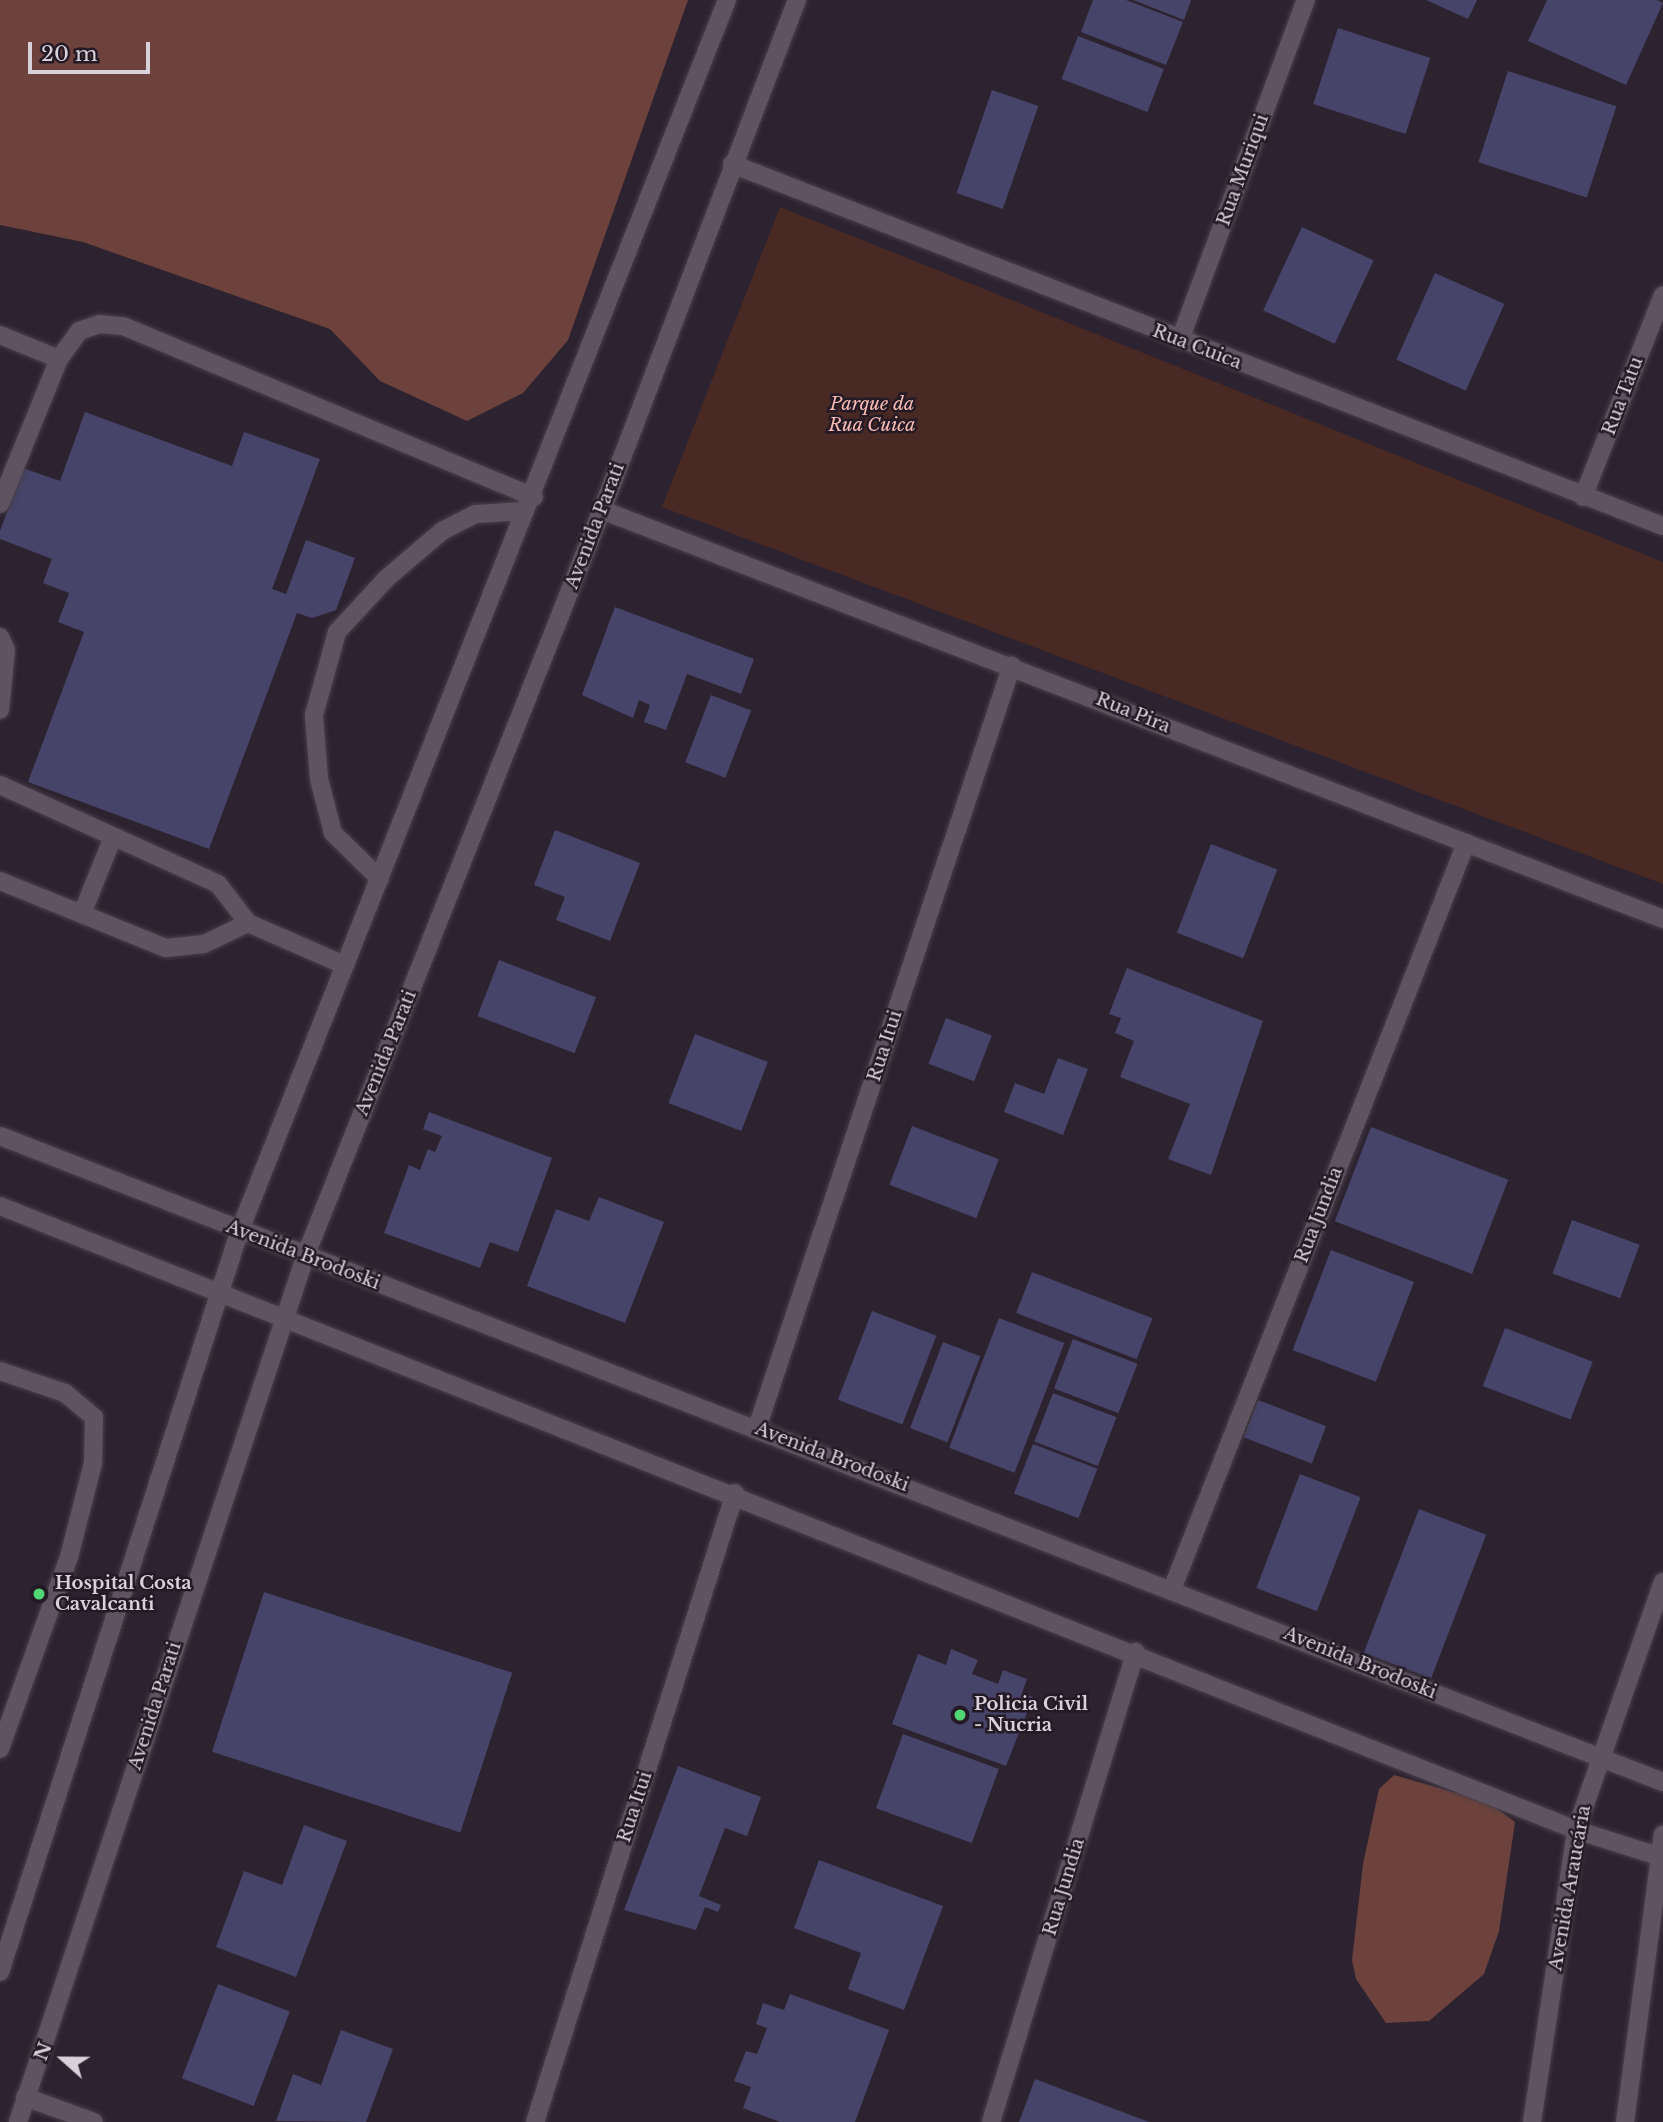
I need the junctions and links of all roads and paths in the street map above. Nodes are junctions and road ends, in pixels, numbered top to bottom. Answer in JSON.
{"nodes":[{"id":1,"x":727,"y":0,"type":"edge"},
{"id":2,"x":797,"y":0,"type":"edge"},
{"id":3,"x":1306,"y":0,"type":"edge"},
{"id":4,"x":732,"y":164,"type":"junction"},
{"id":5,"x":1663,"y":295,"type":"edge"},
{"id":6,"x":0,"y":335,"type":"edge"},
{"id":7,"x":1180,"y":340,"type":"junction"},
{"id":8,"x":59,"y":359,"type":"junction"},
{"id":9,"x":1583,"y":497,"type":"junction"},
{"id":10,"x":0,"y":504,"type":"edge"},
{"id":11,"x":530,"y":504,"type":"junction"},
{"id":12,"x":602,"y":510,"type":"junction"},
{"id":13,"x":1663,"y":526,"type":"edge"},
{"id":14,"x":0,"y":637,"type":"edge"},
{"id":15,"x":1012,"y":665,"type":"junction"},
{"id":16,"x":0,"y":710,"type":"edge"},
{"id":17,"x":0,"y":785,"type":"edge"},
{"id":18,"x":113,"y":837,"type":"junction"},
{"id":19,"x":1466,"y":844,"type":"junction"},
{"id":20,"x":380,"y":879,"type":"junction"},
{"id":21,"x":0,"y":881,"type":"edge"},
{"id":22,"x":82,"y":914,"type":"junction"},
{"id":23,"x":1663,"y":919,"type":"edge"},
{"id":24,"x":248,"y":923,"type":"junction"},
{"id":25,"x":344,"y":965,"type":"junction"},
{"id":26,"x":0,"y":1136,"type":"edge"},
{"id":27,"x":0,"y":1206,"type":"edge"},
{"id":28,"x":240,"y":1230,"type":"junction"},
{"id":29,"x":305,"y":1257,"type":"junction"},
{"id":30,"x":219,"y":1292,"type":"junction"},
{"id":31,"x":284,"y":1318,"type":"junction"},
{"id":32,"x":0,"y":1371,"type":"edge"},
{"id":33,"x":757,"y":1428,"type":"junction"},
{"id":34,"x":735,"y":1493,"type":"junction"},
{"id":35,"x":1663,"y":1583,"type":"edge"},
{"id":36,"x":1173,"y":1587,"type":"junction"},
{"id":37,"x":1136,"y":1652,"type":"junction"},
{"id":38,"x":0,"y":1749,"type":"edge"},
{"id":39,"x":1598,"y":1759,"type":"junction"},
{"id":40,"x":1663,"y":1782,"type":"edge"},
{"id":41,"x":1576,"y":1830,"type":"junction"},
{"id":42,"x":1663,"y":1834,"type":"edge"},
{"id":43,"x":1658,"y":1856,"type":"junction"},
{"id":44,"x":0,"y":1972,"type":"edge"},
{"id":45,"x":25,"y":2097,"type":"junction"},
{"id":46,"x":18,"y":2122,"type":"edge"},
{"id":47,"x":94,"y":2122,"type":"edge"},
{"id":48,"x":535,"y":2122,"type":"edge"},
{"id":49,"x":991,"y":2122,"type":"edge"},
{"id":50,"x":1532,"y":2122,"type":"edge"},
{"id":51,"x":1625,"y":2122,"type":"edge"}],
"edges":[{"from":1,"to":11,"type":"street"},
{"from":2,"to":4,"type":"street","name":"Avenida Parati"},
{"from":3,"to":7,"type":"street","name":"Rua Muriqui"},
{"from":4,"to":7,"type":"street","name":"Rua Cuica"},
{"from":4,"to":12,"type":"street","name":"Avenida Parati"},
{"from":5,"to":9,"type":"street","name":"Rua Tatu"},
{"from":6,"to":8,"type":"street"},
{"from":7,"to":9,"type":"street","name":"Rua Cuica"},
{"from":8,"to":10,"type":"street"},
{"from":8,"to":11,"type":"street"},
{"from":9,"to":13,"type":"street","name":"Rua Cuica"},
{"from":11,"to":20,"type":"street"},
{"from":11,"to":20,"type":"street"},
{"from":12,"to":15,"type":"street","name":"Rua Pira"},
{"from":12,"to":29,"type":"street","name":"Avenida Parati"},
{"from":14,"to":16,"type":"street"},
{"from":15,"to":19,"type":"street","name":"Rua Pira"},
{"from":15,"to":33,"type":"street","name":"Rua Itui"},
{"from":17,"to":18,"type":"street"},
{"from":18,"to":22,"type":"street"},
{"from":18,"to":24,"type":"street"},
{"from":19,"to":23,"type":"street","name":"Rua Pira"},
{"from":19,"to":36,"type":"street","name":"Rua Jundia"},
{"from":20,"to":25,"type":"street"},
{"from":21,"to":22,"type":"street"},
{"from":22,"to":24,"type":"street"},
{"from":24,"to":25,"type":"street"},
{"from":25,"to":28,"type":"street"},
{"from":26,"to":28,"type":"street","name":"Avenida Brodoski"},
{"from":27,"to":30,"type":"street"},
{"from":28,"to":29,"type":"street","name":"Avenida Brodoski"},
{"from":28,"to":30,"type":"street"},
{"from":29,"to":31,"type":"street","name":"Avenida Parati"},
{"from":29,"to":33,"type":"street","name":"Avenida Brodoski"},
{"from":30,"to":31,"type":"street"},
{"from":30,"to":44,"type":"street"},
{"from":31,"to":34,"type":"street"},
{"from":31,"to":45,"type":"street","name":"Avenida Parati"},
{"from":32,"to":38,"type":"street"},
{"from":33,"to":36,"type":"street","name":"Avenida Brodoski"},
{"from":34,"to":37,"type":"street"},
{"from":34,"to":48,"type":"street","name":"Rua Itui"},
{"from":35,"to":39,"type":"street","name":"Avenida Araucária"},
{"from":36,"to":39,"type":"street","name":"Avenida Brodoski"},
{"from":37,"to":41,"type":"street"},
{"from":37,"to":49,"type":"street","name":"Rua Jundia"},
{"from":39,"to":40,"type":"street","name":"Avenida Brodoski"},
{"from":39,"to":41,"type":"street","name":"Avenida Araucária"},
{"from":41,"to":43,"type":"street"},
{"from":41,"to":50,"type":"street","name":"Avenida Araucária"},
{"from":42,"to":43,"type":"street"},
{"from":43,"to":51,"type":"street"},
{"from":45,"to":46,"type":"street","name":"Avenida Parati"},
{"from":45,"to":47,"type":"street"}]}
